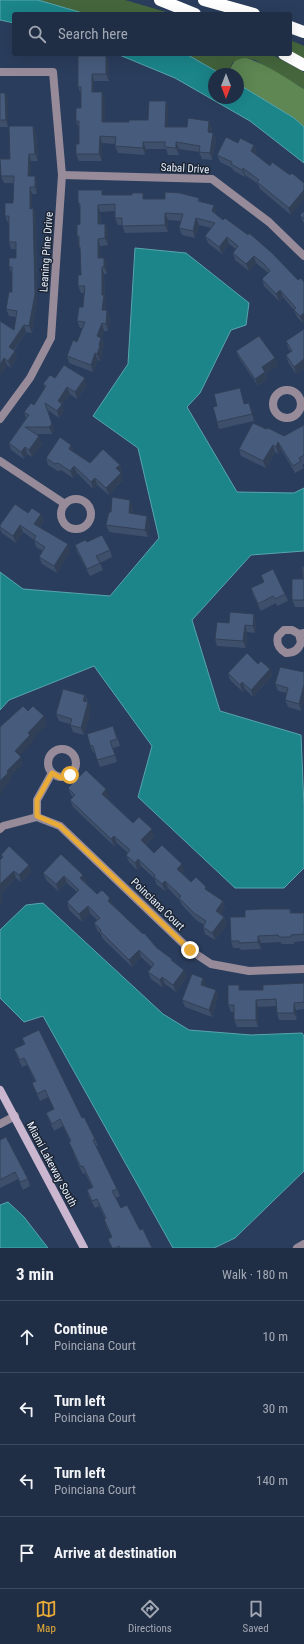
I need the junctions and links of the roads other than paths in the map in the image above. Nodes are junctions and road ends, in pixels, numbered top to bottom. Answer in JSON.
{"nodes":[{"id":1,"x":160,"y":0,"type":"edge"},
{"id":2,"x":204,"y":0,"type":"edge"},
{"id":3,"x":190,"y":12,"type":"edge"},
{"id":4,"x":247,"y":12,"type":"edge"},
{"id":5,"x":292,"y":28,"type":"edge"},
{"id":6,"x":304,"y":32,"type":"edge"},
{"id":7,"x":288,"y":56,"type":"edge"},
{"id":8,"x":304,"y":65,"type":"edge"},
{"id":9,"x":0,"y":72,"type":"edge"},
{"id":10,"x":62,"y":175,"type":"junction"},
{"id":11,"x":304,"y":256,"type":"edge"},
{"id":12,"x":0,"y":419,"type":"edge"},
{"id":13,"x":0,"y":461,"type":"edge"},
{"id":14,"x":65,"y":504,"type":"dead end"},
{"id":15,"x":52,"y":773,"type":"dead end"},
{"id":16,"x":37,"y":816,"type":"junction"},
{"id":17,"x":0,"y":829,"type":"edge"},
{"id":18,"x":304,"y":969,"type":"edge"},
{"id":19,"x":0,"y":1090,"type":"edge"},
{"id":20,"x":15,"y":1116,"type":"junction"},
{"id":21,"x":0,"y":1124,"type":"edge"},
{"id":22,"x":304,"y":1244,"type":"edge"},
{"id":23,"x":84,"y":1248,"type":"edge"},
{"id":24,"x":297,"y":1248,"type":"edge"}],
"edges":[{"from":1,"to":3,"type":"highway"},
{"from":2,"to":4,"type":"highway"},
{"from":5,"to":6,"type":"highway"},
{"from":7,"to":8,"type":"highway"},
{"from":9,"to":10,"type":"street","name":"Leaning Pine Drive"},
{"from":10,"to":11,"type":"street","name":"Sabal Drive"},
{"from":10,"to":12,"type":"street","name":"Leaning Pine Drive"},
{"from":13,"to":14,"type":"street"},
{"from":15,"to":16,"type":"street"},
{"from":16,"to":17,"type":"street"},
{"from":16,"to":18,"type":"street","name":"Poinciana Court"},
{"from":19,"to":20,"type":"street","name":"Miami Lakeway South"},
{"from":20,"to":21,"type":"street"},
{"from":20,"to":23,"type":"street","name":"Miami Lakeway South"},
{"from":22,"to":24,"type":"street"}]}
